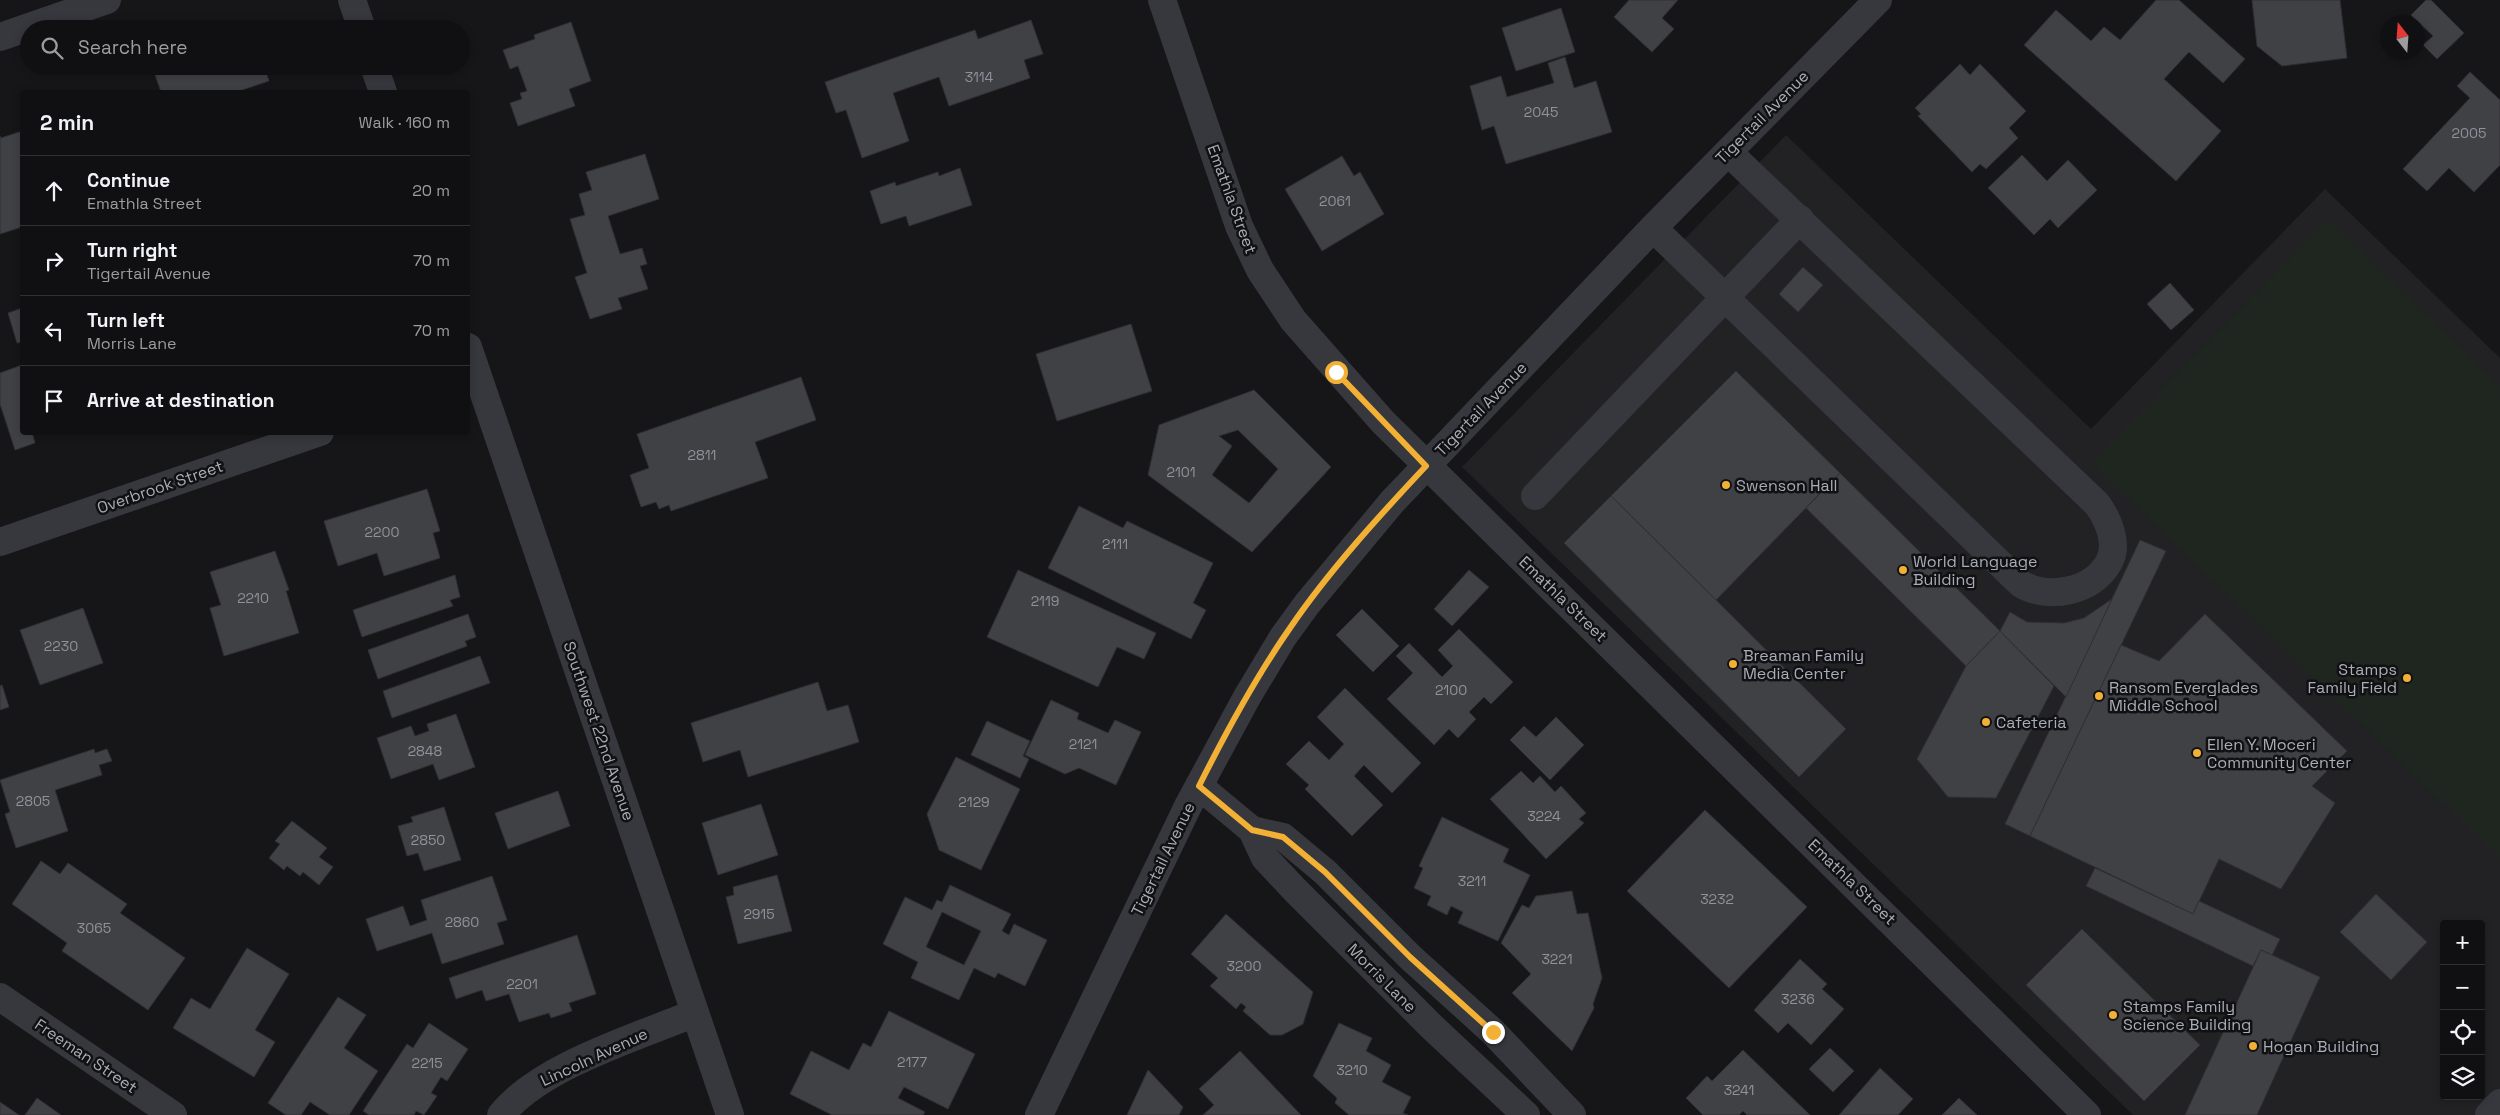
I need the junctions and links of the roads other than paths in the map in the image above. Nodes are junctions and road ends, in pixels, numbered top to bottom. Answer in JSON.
{"nodes":[{"id":1,"x":107,"y":0,"type":"edge"},
{"id":2,"x":352,"y":0,"type":"edge"},
{"id":3,"x":1162,"y":0,"type":"edge"},
{"id":4,"x":1878,"y":0,"type":"edge"},
{"id":5,"x":49,"y":20,"type":"edge"},
{"id":6,"x":359,"y":20,"type":"edge"},
{"id":7,"x":20,"y":30,"type":"edge"},
{"id":8,"x":0,"y":37,"type":"edge"},
{"id":9,"x":377,"y":75,"type":"edge"},
{"id":10,"x":382,"y":90,"type":"edge"},
{"id":11,"x":1728,"y":152,"type":"junction"},
{"id":12,"x":1800,"y":219,"type":"junction"},
{"id":13,"x":1653,"y":228,"type":"junction"},
{"id":14,"x":1725,"y":298,"type":"junction"},
{"id":15,"x":470,"y":360,"type":"edge"},
{"id":16,"x":473,"y":380,"type":"edge"},
{"id":17,"x":311,"y":435,"type":"edge"},
{"id":18,"x":1426,"y":466,"type":"junction"},
{"id":19,"x":1535,"y":496,"type":"dead end"},
{"id":20,"x":0,"y":542,"type":"edge"},
{"id":21,"x":1199,"y":786,"type":"junction"},
{"id":22,"x":1252,"y":830,"type":"junction"},
{"id":23,"x":0,"y":997,"type":"edge"},
{"id":24,"x":695,"y":1013,"type":"junction"},
{"id":25,"x":2500,"y":1103,"type":"edge"},
{"id":26,"x":1045,"y":1112,"type":"edge"},
{"id":27,"x":173,"y":1115,"type":"edge"},
{"id":28,"x":501,"y":1115,"type":"edge"},
{"id":29,"x":730,"y":1115,"type":"edge"},
{"id":30,"x":1526,"y":1115,"type":"edge"},
{"id":31,"x":1572,"y":1115,"type":"edge"},
{"id":32,"x":2088,"y":1115,"type":"edge"},
{"id":33,"x":2489,"y":1115,"type":"edge"}],
"edges":[{"from":1,"to":5,"type":"street"},
{"from":2,"to":6,"type":"street"},
{"from":3,"to":18,"type":"street","name":"Emathla Street"},
{"from":4,"to":11,"type":"street","name":"Tigertail Avenue"},
{"from":7,"to":8,"type":"street"},
{"from":9,"to":10,"type":"street"},
{"from":11,"to":12,"type":"street"},
{"from":11,"to":13,"type":"street","name":"Tigertail Avenue"},
{"from":12,"to":14,"type":"street"},
{"from":12,"to":14,"type":"street"},
{"from":13,"to":14,"type":"street"},
{"from":13,"to":18,"type":"street","name":"Tigertail Avenue"},
{"from":14,"to":19,"type":"street"},
{"from":15,"to":16,"type":"street","name":"Southwest 22nd Avenue"},
{"from":16,"to":24,"type":"street","name":"Southwest 22nd Avenue"},
{"from":17,"to":20,"type":"street","name":"Overbrook Street"},
{"from":18,"to":21,"type":"street","name":"Tigertail Avenue"},
{"from":18,"to":32,"type":"street","name":"Emathla Street"},
{"from":21,"to":22,"type":"street","name":"Morris Lane"},
{"from":21,"to":26,"type":"street","name":"Tigertail Avenue"},
{"from":22,"to":30,"type":"street","name":"Morris Lane"},
{"from":22,"to":31,"type":"street","name":"Morris Lane"},
{"from":23,"to":27,"type":"street","name":"Freeman Street"},
{"from":24,"to":28,"type":"street","name":"Lincoln Avenue"},
{"from":24,"to":29,"type":"street","name":"Southwest 22nd Avenue"},
{"from":25,"to":33,"type":"street"}]}
